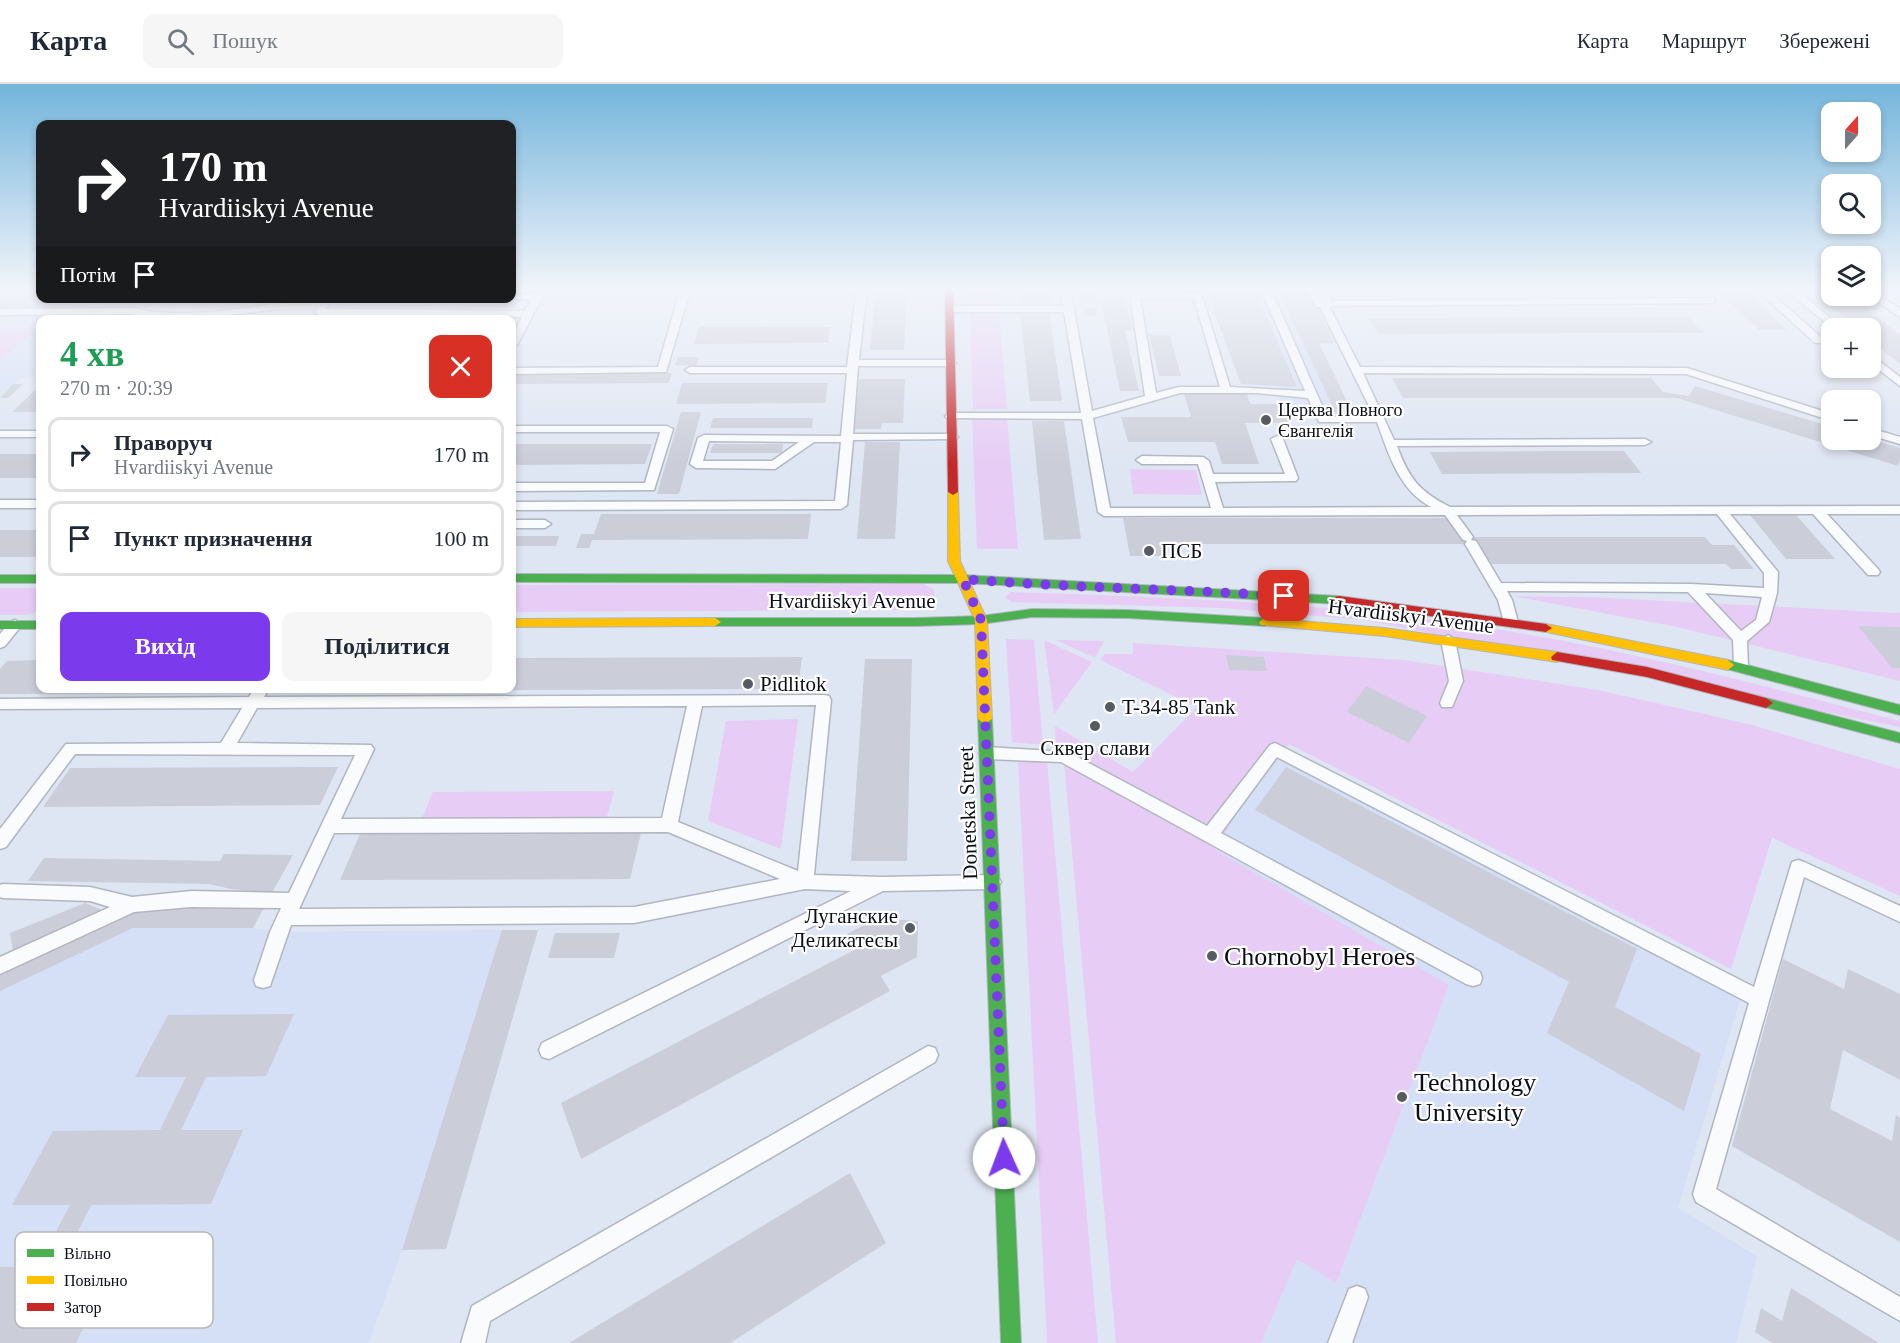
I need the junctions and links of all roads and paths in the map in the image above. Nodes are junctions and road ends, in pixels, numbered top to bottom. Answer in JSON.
{"nodes":[{"id":1,"x":669,"y":346,"type":"edge"},
{"id":2,"x":855,"y":346,"type":"edge"},
{"id":3,"x":951,"y":346,"type":"edge"},
{"id":4,"x":1076,"y":346,"type":"edge"},
{"id":5,"x":1143,"y":346,"type":"edge"},
{"id":6,"x":1213,"y":346,"type":"edge"},
{"id":7,"x":1290,"y":346,"type":"edge"},
{"id":8,"x":1345,"y":346,"type":"edge"},
{"id":9,"x":951,"y":363,"type":"junction"},
{"id":10,"x":853,"y":366,"type":"junction"},
{"id":11,"x":1881,"y":367,"type":"edge"},
{"id":12,"x":690,"y":370,"type":"dead end"},
{"id":13,"x":1358,"y":370,"type":"junction"},
{"id":14,"x":516,"y":371,"type":"edge"},
{"id":15,"x":1900,"y":383,"type":"edge"},
{"id":16,"x":1226,"y":390,"type":"junction"},
{"id":17,"x":1311,"y":395,"type":"junction"},
{"id":18,"x":1151,"y":398,"type":"junction"},
{"id":19,"x":1821,"y":414,"type":"edge"},
{"id":20,"x":951,"y":416,"type":"junction"},
{"id":21,"x":1088,"y":416,"type":"junction"},
{"id":22,"x":1381,"y":419,"type":"junction"},
{"id":23,"x":516,"y":429,"type":"edge"},
{"id":24,"x":0,"y":434,"type":"edge"},
{"id":25,"x":36,"y":434,"type":"edge"},
{"id":26,"x":1881,"y":435,"type":"edge"},
{"id":27,"x":952,"y":437,"type":"junction"},
{"id":28,"x":848,"y":438,"type":"junction"},
{"id":29,"x":811,"y":439,"type":"junction"},
{"id":30,"x":1277,"y":439,"type":"dead end"},
{"id":31,"x":1900,"y":441,"type":"edge"},
{"id":32,"x":1645,"y":442,"type":"dead end"},
{"id":33,"x":1391,"y":443,"type":"junction"},
{"id":34,"x":1142,"y":460,"type":"dead end"},
{"id":35,"x":1208,"y":478,"type":"junction"},
{"id":36,"x":516,"y":487,"type":"edge"},
{"id":37,"x":0,"y":504,"type":"edge"},
{"id":38,"x":36,"y":504,"type":"edge"},
{"id":39,"x":516,"y":505,"type":"edge"},
{"id":40,"x":1900,"y":510,"type":"edge"},
{"id":41,"x":1721,"y":511,"type":"junction"},
{"id":42,"x":1816,"y":511,"type":"junction"},
{"id":43,"x":1218,"y":512,"type":"junction"},
{"id":44,"x":1449,"y":512,"type":"junction"},
{"id":45,"x":516,"y":524,"type":"edge"},
{"id":46,"x":545,"y":524,"type":"dead end"},
{"id":47,"x":1873,"y":572,"type":"dead end"},
{"id":48,"x":516,"y":578,"type":"edge"},
{"id":49,"x":0,"y":579,"type":"edge"},
{"id":50,"x":36,"y":579,"type":"edge"},
{"id":51,"x":963,"y":579,"type":"junction"},
{"id":52,"x":1497,"y":586,"type":"junction"},
{"id":53,"x":1692,"y":588,"type":"junction"},
{"id":54,"x":1770,"y":593,"type":"junction"},
{"id":55,"x":981,"y":620,"type":"junction"},
{"id":56,"x":1511,"y":622,"type":"junction"},
{"id":57,"x":516,"y":623,"type":"edge"},
{"id":58,"x":0,"y":625,"type":"edge"},
{"id":59,"x":15,"y":625,"type":"junction"},
{"id":60,"x":36,"y":625,"type":"edge"},
{"id":61,"x":1740,"y":639,"type":"junction"},
{"id":62,"x":1448,"y":640,"type":"junction"},
{"id":63,"x":0,"y":643,"type":"edge"},
{"id":64,"x":1741,"y":667,"type":"junction"},
{"id":65,"x":259,"y":693,"type":"edge"},
{"id":66,"x":696,"y":701,"type":"junction"},
{"id":67,"x":253,"y":702,"type":"junction"},
{"id":68,"x":1447,"y":703,"type":"dead end"},
{"id":69,"x":0,"y":704,"type":"edge"},
{"id":70,"x":1900,"y":710,"type":"edge"},
{"id":71,"x":1900,"y":738,"type":"edge"},
{"id":72,"x":226,"y":748,"type":"junction"},
{"id":73,"x":987,"y":753,"type":"junction"},
{"id":74,"x":669,"y":825,"type":"junction"},
{"id":75,"x":329,"y":826,"type":"junction"},
{"id":76,"x":1210,"y":835,"type":"junction"},
{"id":77,"x":0,"y":842,"type":"edge"},
{"id":78,"x":805,"y":882,"type":"junction"},
{"id":79,"x":992,"y":882,"type":"junction"},
{"id":80,"x":882,"y":884,"type":"junction"},
{"id":81,"x":1,"y":890,"type":"edge"},
{"id":82,"x":132,"y":905,"type":"junction"},
{"id":83,"x":290,"y":909,"type":"junction"},
{"id":84,"x":1900,"y":914,"type":"edge"},
{"id":85,"x":0,"y":966,"type":"edge"},
{"id":86,"x":1473,"y":978,"type":"dead end"},
{"id":87,"x":263,"y":980,"type":"dead end"},
{"id":88,"x":1760,"y":999,"type":"junction"},
{"id":89,"x":549,"y":1050,"type":"dead end"},
{"id":90,"x":928,"y":1055,"type":"dead end"},
{"id":91,"x":1357,"y":1297,"type":"dead end"},
{"id":92,"x":1900,"y":1310,"type":"edge"},
{"id":93,"x":473,"y":1343,"type":"edge"},
{"id":94,"x":1011,"y":1343,"type":"edge"},
{"id":95,"x":1340,"y":1343,"type":"edge"}],
"edges":[{"from":1,"to":14,"type":"lane"},
{"from":2,"to":10,"type":"lane"},
{"from":3,"to":9,"type":"main road","name":"Donetska Street"},
{"from":4,"to":21,"type":"lane"},
{"from":5,"to":18,"type":"lane"},
{"from":6,"to":16,"type":"lane"},
{"from":7,"to":17,"type":"lane"},
{"from":8,"to":13,"type":"lane"},
{"from":9,"to":10,"type":"lane"},
{"from":9,"to":20,"type":"main road","name":"Donetska Street"},
{"from":10,"to":12,"type":"lane"},
{"from":10,"to":28,"type":"lane"},
{"from":11,"to":15,"type":"lane"},
{"from":13,"to":19,"type":"lane"},
{"from":13,"to":22,"type":"lane"},
{"from":16,"to":17,"type":"lane"},
{"from":16,"to":18,"type":"lane"},
{"from":17,"to":22,"type":"lane"},
{"from":18,"to":21,"type":"lane"},
{"from":20,"to":21,"type":"lane"},
{"from":20,"to":27,"type":"main road","name":"Donetska Street"},
{"from":21,"to":43,"type":"lane"},
{"from":22,"to":33,"type":"lane"},
{"from":23,"to":36,"type":"lane"},
{"from":24,"to":25,"type":"lane"},
{"from":26,"to":31,"type":"lane"},
{"from":27,"to":28,"type":"lane"},
{"from":27,"to":51,"type":"main road","name":"Donetska Street"},
{"from":28,"to":29,"type":"lane"},
{"from":28,"to":39,"type":"lane"},
{"from":29,"to":29,"type":"lane"},
{"from":30,"to":35,"type":"lane"},
{"from":32,"to":33,"type":"lane"},
{"from":33,"to":44,"type":"lane"},
{"from":34,"to":35,"type":"lane"},
{"from":35,"to":43,"type":"lane"},
{"from":37,"to":38,"type":"lane"},
{"from":40,"to":42,"type":"lane"},
{"from":41,"to":42,"type":"lane"},
{"from":41,"to":44,"type":"lane"},
{"from":41,"to":54,"type":"lane"},
{"from":42,"to":47,"type":"lane"},
{"from":43,"to":44,"type":"lane"},
{"from":44,"to":52,"type":"lane"},
{"from":45,"to":46,"type":"lane"},
{"from":48,"to":51,"type":"main road","name":"Hvardiiskyi Avenue"},
{"from":49,"to":50,"type":"main road"},
{"from":51,"to":55,"type":"main road","name":"Donetska Street"},
{"from":51,"to":56,"type":"main road","name":"Hvardiiskyi Avenue"},
{"from":52,"to":53,"type":"lane"},
{"from":52,"to":56,"type":"lane"},
{"from":53,"to":54,"type":"lane"},
{"from":53,"to":61,"type":"lane"},
{"from":54,"to":61,"type":"lane"},
{"from":55,"to":57,"type":"main road","name":"Hvardiiskyi Avenue"},
{"from":55,"to":62,"type":"main road","name":"Hvardiiskyi Avenue"},
{"from":55,"to":73,"type":"main road","name":"Donetska Street"},
{"from":56,"to":64,"type":"main road","name":"Hvardiiskyi Avenue"},
{"from":58,"to":59,"type":"main road"},
{"from":59,"to":60,"type":"main road"},
{"from":59,"to":63,"type":"lane"},
{"from":61,"to":64,"type":"lane"},
{"from":62,"to":68,"type":"lane"},
{"from":62,"to":71,"type":"main road","name":"Hvardiiskyi Avenue"},
{"from":64,"to":70,"type":"main road","name":"Hvardiiskyi Avenue"},
{"from":65,"to":67,"type":"lane"},
{"from":66,"to":67,"type":"lane"},
{"from":66,"to":74,"type":"lane"},
{"from":66,"to":78,"type":"lane"},
{"from":67,"to":69,"type":"lane"},
{"from":67,"to":72,"type":"lane"},
{"from":72,"to":75,"type":"lane"},
{"from":72,"to":77,"type":"lane"},
{"from":73,"to":76,"type":"lane"},
{"from":73,"to":79,"type":"main road","name":"Donetska Street"},
{"from":74,"to":75,"type":"lane"},
{"from":74,"to":78,"type":"lane"},
{"from":75,"to":83,"type":"lane"},
{"from":76,"to":86,"type":"lane"},
{"from":76,"to":88,"type":"lane"},
{"from":78,"to":80,"type":"lane"},
{"from":78,"to":83,"type":"lane"},
{"from":79,"to":80,"type":"lane"},
{"from":79,"to":94,"type":"main road","name":"Donetska Street"},
{"from":80,"to":89,"type":"lane"},
{"from":81,"to":82,"type":"lane"},
{"from":82,"to":83,"type":"lane"},
{"from":82,"to":85,"type":"lane"},
{"from":83,"to":87,"type":"lane"},
{"from":84,"to":88,"type":"lane"},
{"from":88,"to":92,"type":"lane"},
{"from":90,"to":93,"type":"lane"},
{"from":91,"to":95,"type":"lane"}]}
